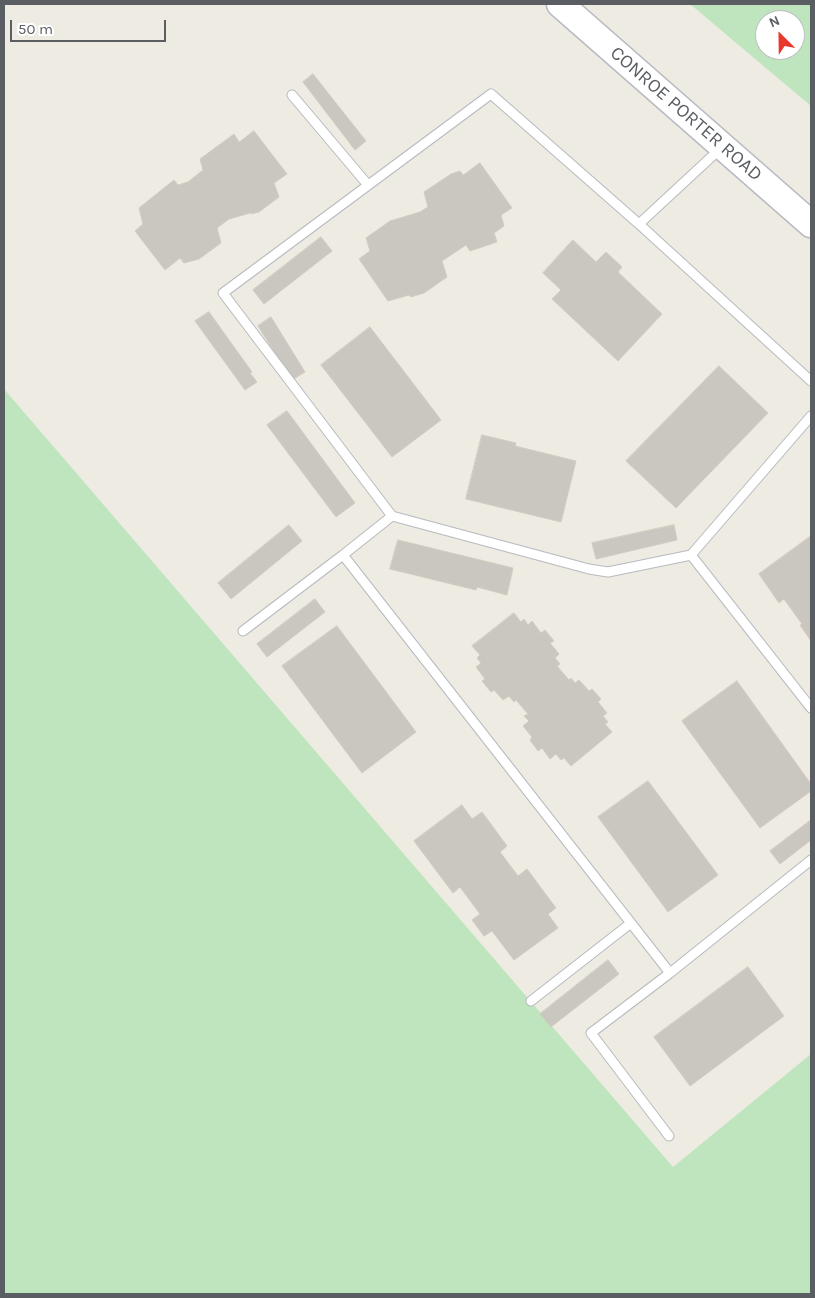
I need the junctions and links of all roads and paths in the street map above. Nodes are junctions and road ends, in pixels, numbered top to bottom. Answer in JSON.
{"nodes":[{"id":1,"x":560,"y":4,"type":"edge"},
{"id":2,"x":292,"y":95,"type":"dead end"},
{"id":3,"x":723,"y":146,"type":"junction"},
{"id":4,"x":368,"y":185,"type":"junction"},
{"id":5,"x":639,"y":224,"type":"junction"},
{"id":6,"x":811,"y":224,"type":"edge"},
{"id":7,"x":811,"y":381,"type":"edge"},
{"id":8,"x":811,"y":416,"type":"edge"},
{"id":9,"x":392,"y":516,"type":"junction"},
{"id":10,"x":343,"y":555,"type":"junction"},
{"id":11,"x":691,"y":555,"type":"junction"},
{"id":12,"x":243,"y":632,"type":"dead end"},
{"id":13,"x":811,"y":708,"type":"edge"},
{"id":14,"x":811,"y":860,"type":"edge"},
{"id":15,"x":631,"y":922,"type":"junction"},
{"id":16,"x":670,"y":973,"type":"junction"},
{"id":17,"x":531,"y":1001,"type":"dead end"},
{"id":18,"x":668,"y":1136,"type":"dead end"}],
"edges":[{"from":1,"to":3,"type":"main road","name":"CONROE PORTER ROAD"},
{"from":2,"to":4,"type":"lane"},
{"from":3,"to":5,"type":"lane"},
{"from":3,"to":6,"type":"main road","name":"CONROE PORTER ROAD"},
{"from":4,"to":5,"type":"lane"},
{"from":4,"to":9,"type":"lane"},
{"from":5,"to":7,"type":"lane"},
{"from":8,"to":11,"type":"lane"},
{"from":9,"to":10,"type":"lane"},
{"from":9,"to":11,"type":"lane"},
{"from":10,"to":12,"type":"lane"},
{"from":10,"to":15,"type":"lane"},
{"from":11,"to":13,"type":"lane"},
{"from":14,"to":16,"type":"lane"},
{"from":15,"to":16,"type":"lane"},
{"from":15,"to":17,"type":"lane"},
{"from":16,"to":18,"type":"lane"}]}
